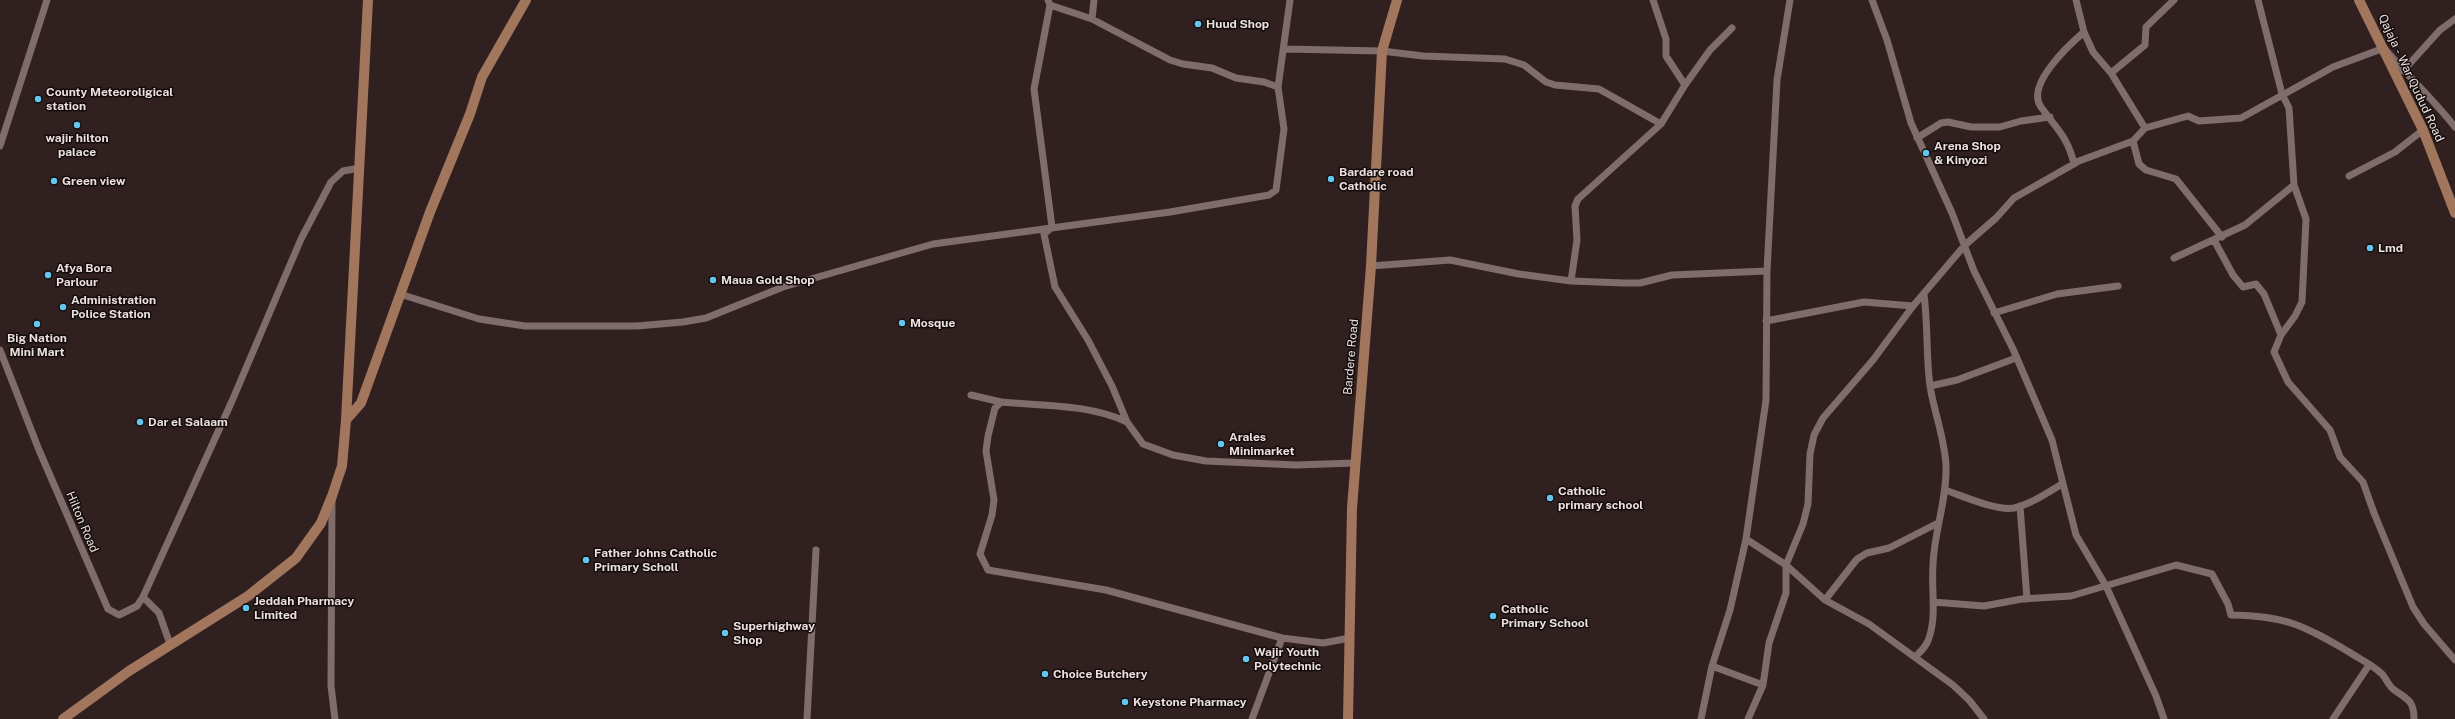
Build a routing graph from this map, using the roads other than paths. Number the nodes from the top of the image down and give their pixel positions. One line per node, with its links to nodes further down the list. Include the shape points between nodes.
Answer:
1 (47, 0): 32 (street)
2 (368, 0): 37 (street)
3 (526, 0): 50 (street, via 482,77)
4 (1094, 0): 15 (street)
5 (1290, 0): 20 (street)
6 (1397, 0): 21 (street, Bardere Road)
7 (1652, 0): 24 (street, via 1666,39 1666,56)
8 (1790, 0): 47 (street, via 1777,80)
9 (1872, 0): 33 (street)
10 (2076, 0): 18 (street)
11 (2174, 0): 23 (street, via 2146,27 2145,46)
12 (2258, 0): 26 (street)
13 (2359, 0): 19 (street, Qajaja - War Qudud Road)
14 (1049, 3): 15 (street); 41 (street, via 1034,89)
15 (1092, 19): 25 (street, via 1170,60 1212,68 1236,78)
16 (2455, 19): 22 (street, via 2440,30)
17 (1732, 28): 24 (street, via 1710,50)
18 (2084, 32): 23 (street, via 2093,52); 27 (street, via 2072,42 2041,81 2040,105)
19 (2384, 48): 22 (street); 26 (street, via 2333,67); 31 (street, Qajaja - War Qudud Road)
20 (1284, 49): 21 (street); 25 (street)
21 (1382, 51): 28 (street, via 1423,56 1497,58 1516,62 1555,85 1599,89 1611,94); 46 (street, Bardere Road)
22 (2403, 71): 29 (street, via 2438,105)
23 (2111, 73): 30 (street)
24 (1685, 85): 28 (street)
25 (1278, 87): 41 (street, via 1284,129 1276,190 1269,195 1170,212)
26 (2282, 94): 30 (street, via 2241,118 2199,121 2188,116); 39 (street, via 2289,108)
27 (2050, 117): 33 (street, via 2000,127 1941,123); 36 (street, via 2070,144)
28 (1661, 124): 48 (street, via 1578,199 1575,206 1577,240)
29 (2455, 127)
30 (2145, 128): 34 (street)
31 (2423, 130): 38 (street, via 2395,152); 40 (street, Qajaja - War Qudud Road)
32 (2, 137): 35 (street)
33 (1917, 138): 44 (street)
34 (2133, 142): 36 (street); 42 (street, via 2139,164 2146,170 2176,179)
35 (0, 146)
36 (2074, 164): 44 (street, via 2014,198 1996,218)
37 (360, 168): 61 (street); 73 (street, via 343,171 331,182 301,239 232,401)
38 (2349, 176)
39 (2294, 185): 42 (street, via 2245,225); 55 (street, via 2306,219 2302,302)
40 (2455, 213)
41 (1052, 227): 50 (street, via 933,244 783,287 706,318 683,322 637,326 525,326 479,319); 62 (street, via 1044,234 1055,286 1112,386)
42 (2222, 237): 43 (street)
43 (2214, 240): 45 (street); 55 (street, via 2233,275 2243,287 2256,284 2264,294)
44 (1964, 245): 51 (street); 53 (street)
45 (2174, 258)
46 (1371, 266): 48 (street, via 1450,260); 63 (street, Bardere Road)
47 (1767, 271): 48 (street, via 1672,275 1640,283); 54 (street)
48 (1571, 281)
49 (2118, 286): 53 (street, via 2057,294)
50 (400, 294): 61 (street, via 361,403)
51 (1924, 295): 52 (street); 58 (street)
52 (1913, 306): 54 (street, via 1864,302); 71 (street, via 1873,360 1823,418 1814,435 1810,454 1808,504 1803,524)
53 (1994, 313): 57 (street)
54 (1766, 321): 69 (street, via 1766,400)
55 (2281, 335): 81 (street, via 2274,352 2288,382 2330,430 2340,457 2364,482 2374,513 2413,607)
56 (0, 350): 73 (street, Hilton Road, via 39,450 108,609 119,615 137,606)
57 (2016, 358): 58 (street, via 1957,380); 64 (street, via 2052,440)
58 (1930, 386): 65 (street, via 1946,464)
59 (971, 395): 60 (street)
60 (1001, 402): 62 (street, via 1073,408 1113,415); 77 (street, via 995,408 986,452 994,500 980,554 988,570 1106,590)
61 (346, 420): 66 (street, via 342,466)
62 (1128, 422): 63 (street, via 1143,444 1173,455 1206,461 1296,465)
63 (1356, 463): 78 (street, Bardere Road, via 1351,516)
64 (2062, 484): 67 (street); 72 (street, via 2076,535)
65 (1945, 490): 67 (street, via 1998,507); 68 (street)
66 (332, 496): 79 (street, via 321,523 296,558 248,596); 86 (street, via 331,686)
67 (2020, 506): 74 (street)
68 (1938, 524): 75 (street, via 1889,548 1857,558); 76 (street, via 1933,566)
69 (1746, 539): 71 (street); 83 (street, via 1730,610)
70 (816, 550): 87 (street)
71 (1786, 565): 75 (street); 84 (street, via 1786,593 1769,643)
72 (2106, 586): 74 (street, via 2071,596); 82 (street, via 2176,565 2198,569 2212,574 2231,615 2271,616 2301,625); 93 (street)
73 (143, 597): 79 (street, via 159,613)
74 (2027, 599): 76 (street, via 1984,606)
75 (1825, 600): 80 (street, via 1868,624)
76 (1933, 602): 80 (street, via 1930,637 1927,645)
77 (1282, 638): 78 (street, via 1323,644); 88 (street)
78 (1350, 638): 89 (street, Bardere Road)
79 (170, 644): 85 (street)
80 (1915, 658): 92 (street, via 1964,695)
81 (2455, 660)
82 (2369, 664): 94 (street); 95 (street, via 2382,674 2393,689 2405,695 2411,702)
83 (1712, 666): 84 (street); 90 (street)
84 (1763, 685): 91 (street)
85 (63, 719)
86 (335, 719)
87 (807, 719)
88 (1252, 719)
89 (1348, 719)
90 (1701, 719)
91 (1748, 719)
92 (1984, 719)
93 (2164, 719)
94 (2333, 719)
95 (2414, 719)

